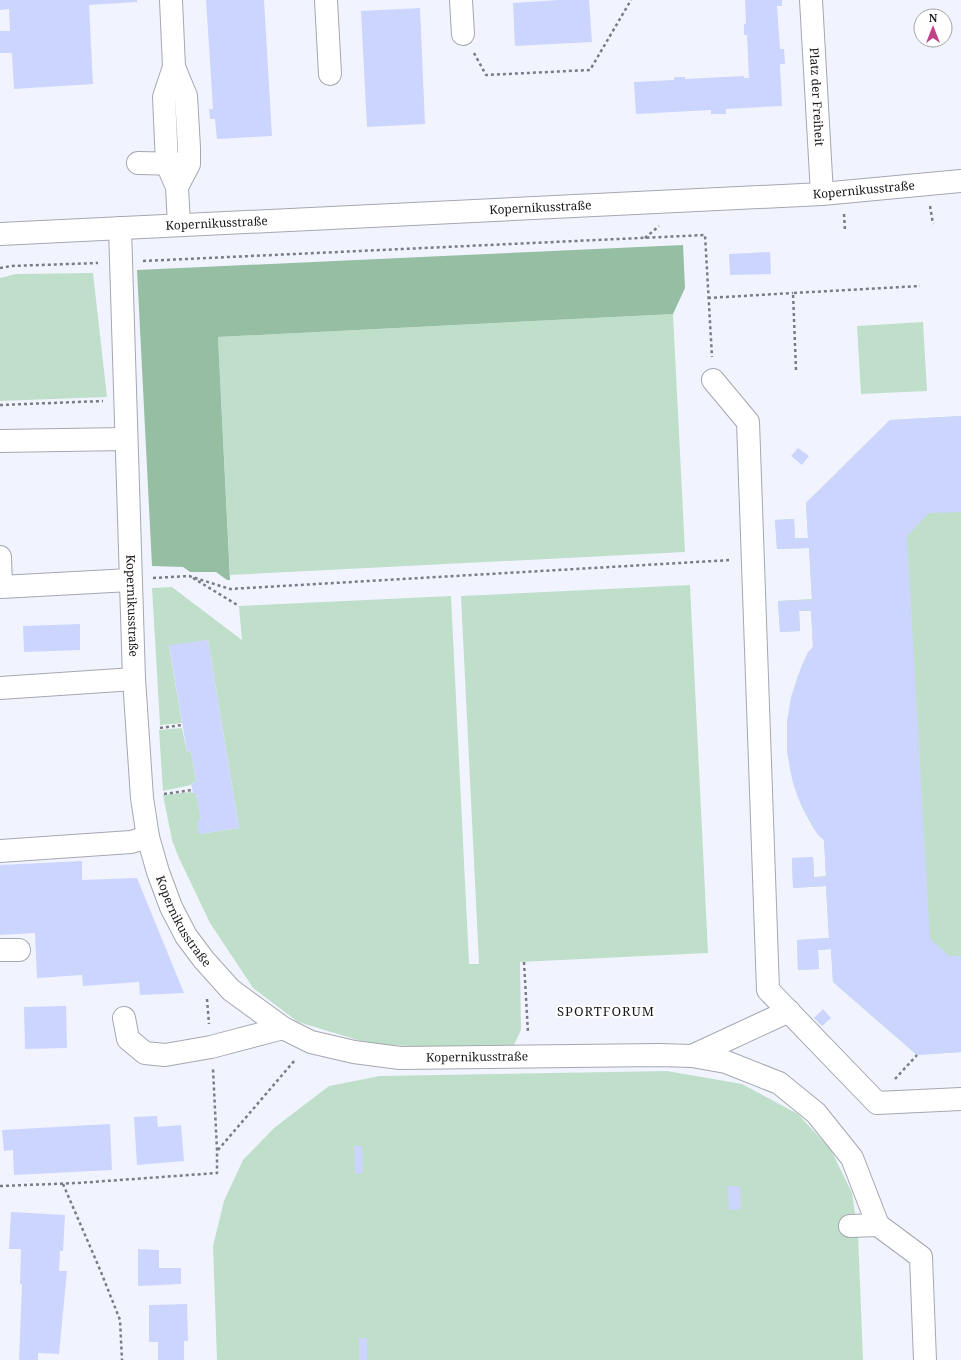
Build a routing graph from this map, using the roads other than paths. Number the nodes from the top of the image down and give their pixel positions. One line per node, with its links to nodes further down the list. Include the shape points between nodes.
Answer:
1 (171, 0): 6 (street)
2 (326, 0): 7 (street)
3 (461, 0): 5 (street)
4 (811, 0): 13 (street, Platz der Freiheit)
5 (463, 34)
6 (174, 67): 9 (street, via 164,97); 10 (street, via 186,96)
7 (330, 74)
8 (138, 163): 9 (street)
9 (167, 164): 10 (street); 12 (street)
10 (189, 164): 12 (street)
11 (961, 181): 13 (street, Kopernikusstraße)
12 (177, 187): 14 (street)
13 (822, 194): 14 (street, Kopernikusstraße)
14 (179, 225): 15 (street, Kopernikusstraße)
15 (120, 228): 16 (street, Kopernikusstraße); 18 (street, Kopernikusstraße)
16 (0, 234)
17 (714, 380): 26 (street, via 748,422 768,990)
18 (126, 439): 19 (street); 21 (street, Kopernikusstraße)
19 (0, 441)
20 (0, 557): 21 (street, via 1,587)
21 (130, 580): 22 (street, Kopernikusstraße)
22 (134, 679): 23 (street); 24 (street, Kopernikusstraße, via 142,798)
23 (0, 688)
24 (148, 837): 25 (street, via 131,842); 28 (street, Kopernikusstraße, via 171,907 186,936 231,990)
25 (0, 851)
26 (788, 1011): 29 (street); 30 (street, via 877,1103)
27 (124, 1018): 28 (street, via 128,1039 145,1053 165,1055 211,1047)
28 (283, 1028): 29 (street, Kopernikusstraße, via 311,1042 354,1052 400,1058)
29 (692, 1056): 31 (street, Kopernikusstraße, via 726,1062 779,1083 816,1113 852,1158)
30 (961, 1099)
31 (878, 1225): 32 (street); 33 (street, via 920,1257)
32 (850, 1226)
33 (925, 1360)

